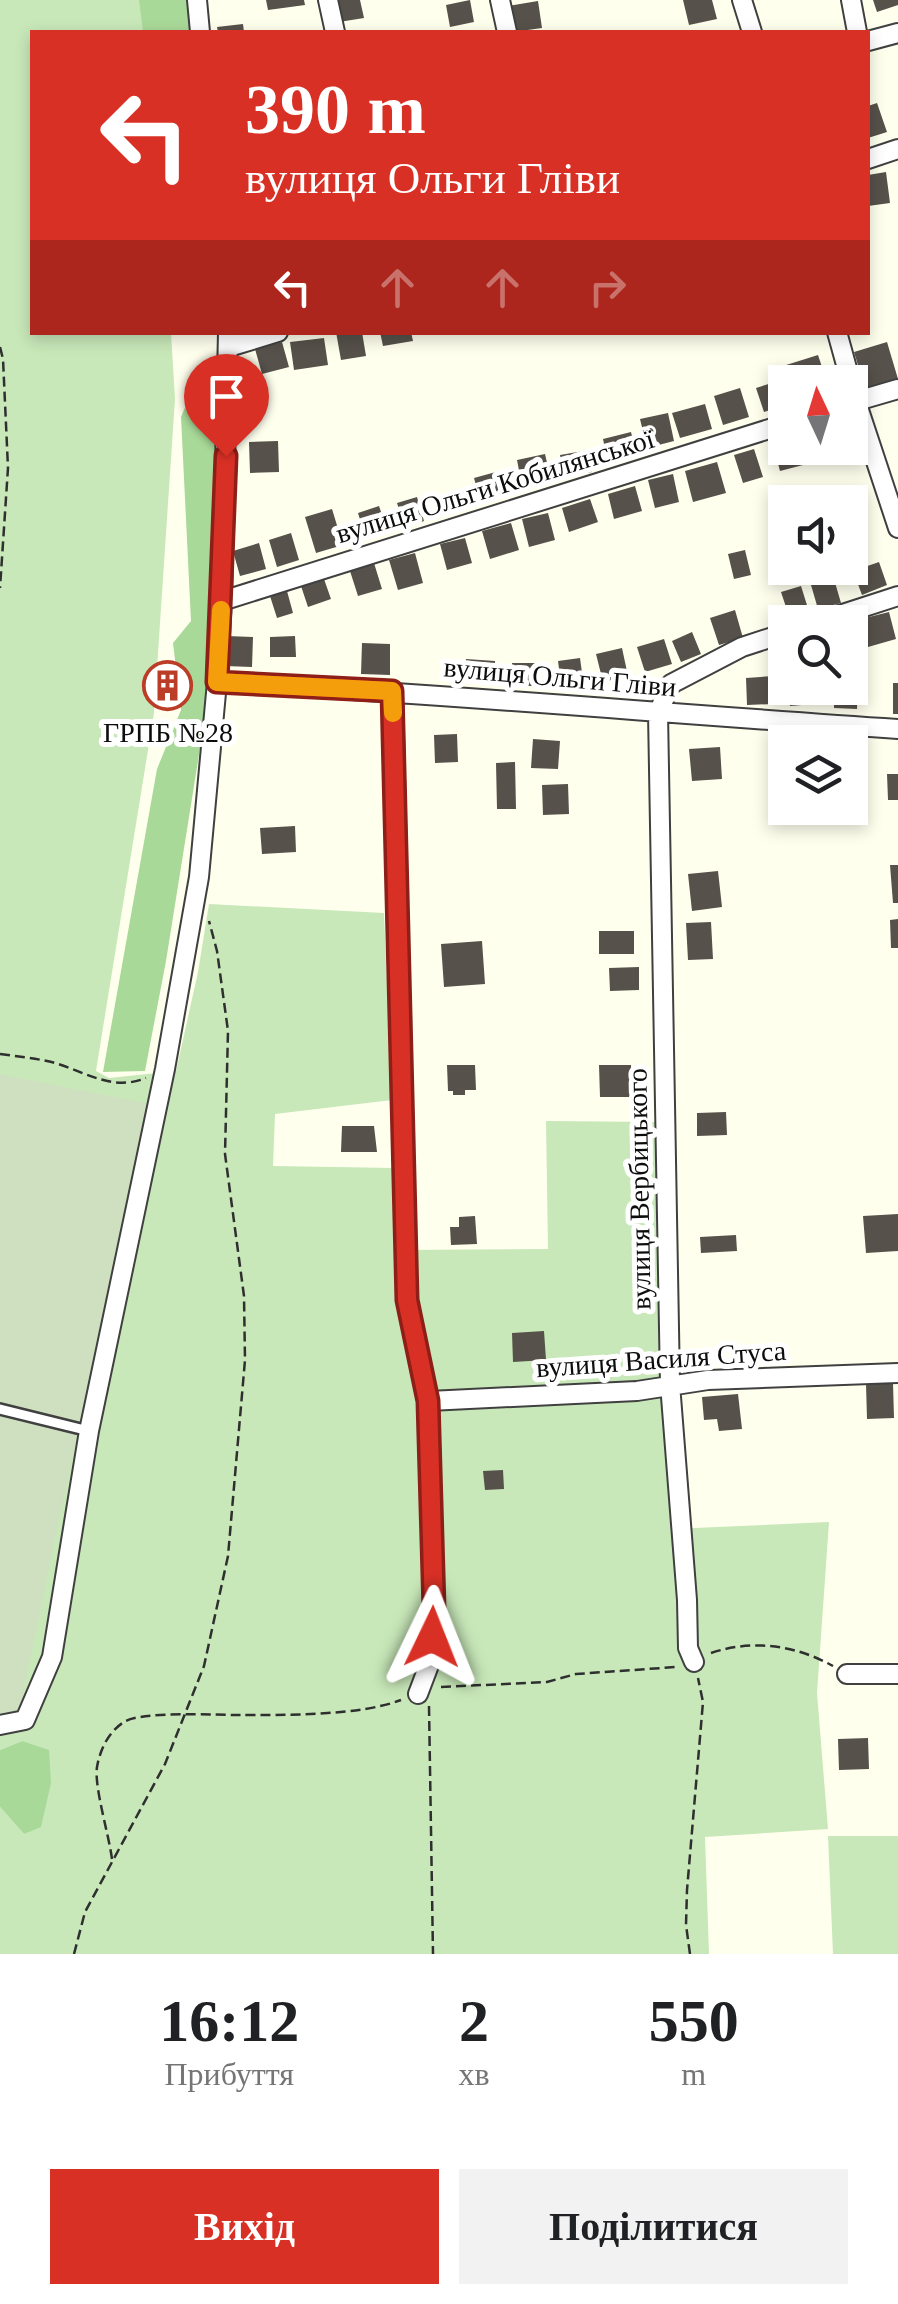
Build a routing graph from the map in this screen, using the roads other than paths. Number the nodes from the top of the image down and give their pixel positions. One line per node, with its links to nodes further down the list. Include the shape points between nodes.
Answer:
1 (197, 0): 6 (street)
2 (328, 0): 7 (street)
3 (500, 0): 8 (street)
4 (742, 0): 9 (street)
5 (851, 0): 10 (street)
6 (200, 30)
7 (335, 30)
8 (507, 30)
9 (751, 30)
10 (857, 30)
11 (898, 33): 12 (street)
12 (870, 40)
13 (898, 149): 14 (street)
14 (870, 158)
15 (260, 335): 17 (street)
16 (837, 335): 18 (street)
17 (229, 340): 25 (street)
18 (844, 365)
19 (898, 388): 20 (street)
20 (868, 397)
21 (768, 429): 25 (street, вулиця Ольги Кобилянської)
22 (868, 444): 23 (street)
23 (898, 528)
24 (898, 596): 26 (street)
25 (222, 601): 28 (street)
26 (868, 606)
27 (768, 639): 30 (street, via 671,684)
28 (217, 682): 29 (street, вулиця Ольги Гліви); 36 (street, via 199,877)
29 (392, 691): 30 (street, вулиця Ольги Гліви); 34 (street, via 407,1300)
30 (658, 713): 31 (street, вулиця Ольги Гліви); 33 (street, вулиця Вербицького)
31 (898, 729)
32 (898, 1373): 33 (street, вулиця Василя Стуса)
33 (670, 1384): 34 (street, вулиця Василя Стуса); 37 (street, вулиця Вербицького)
34 (428, 1401): 40 (street, via 434,1609)
35 (0, 1408): 36 (lane)
36 (89, 1431): 41 (street, via 52,1657 25,1720)
37 (694, 1662)
38 (848, 1674): 39 (street)
39 (898, 1674)
40 (424, 1700)
41 (0, 1725)

